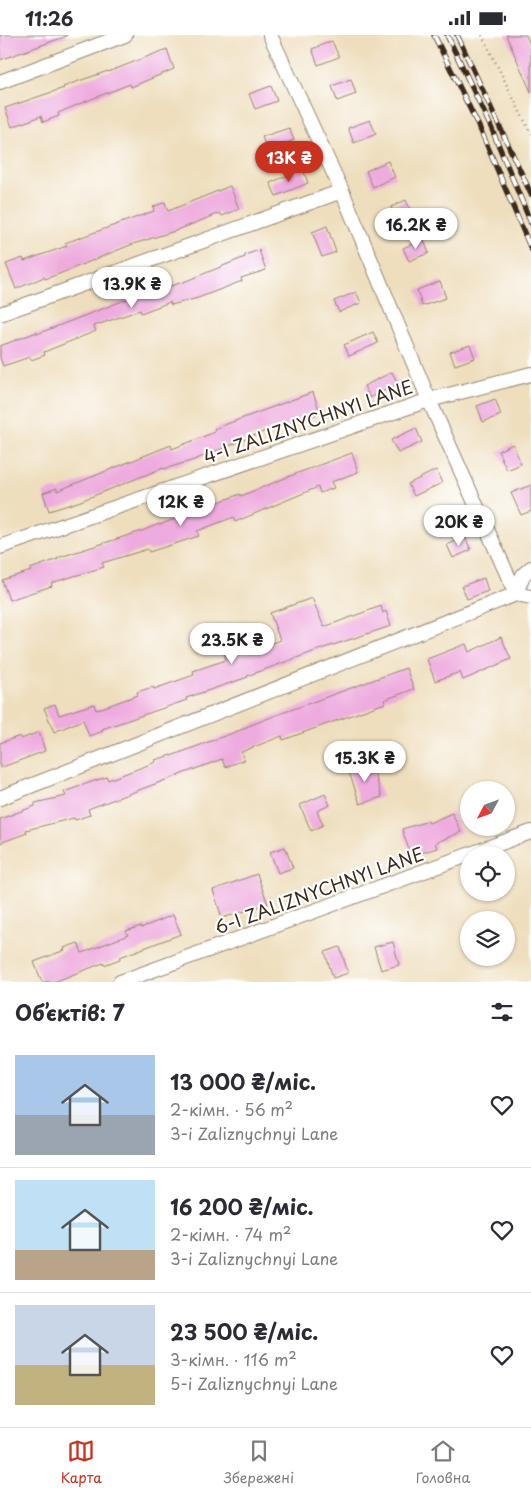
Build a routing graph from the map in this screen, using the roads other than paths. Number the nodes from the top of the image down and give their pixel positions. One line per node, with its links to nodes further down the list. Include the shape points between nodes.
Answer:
1 (125, 35): 3 (street)
2 (270, 35): 4 (street)
3 (0, 82)
4 (342, 191): 5 (street); 7 (street)
5 (0, 314)
6 (531, 374): 7 (street, 4-I ZALIZNYCHNYI LANE)
7 (429, 400): 8 (street, 4-I ZALIZNYCHNYI LANE); 10 (street)
8 (0, 547)
9 (531, 568): 10 (street, via 522,575)
10 (516, 594): 11 (street); 12 (street)
11 (531, 597)
12 (0, 798)
13 (531, 832): 14 (street, 6-I ZALIZNYCHNYI LANE)
14 (120, 982)

